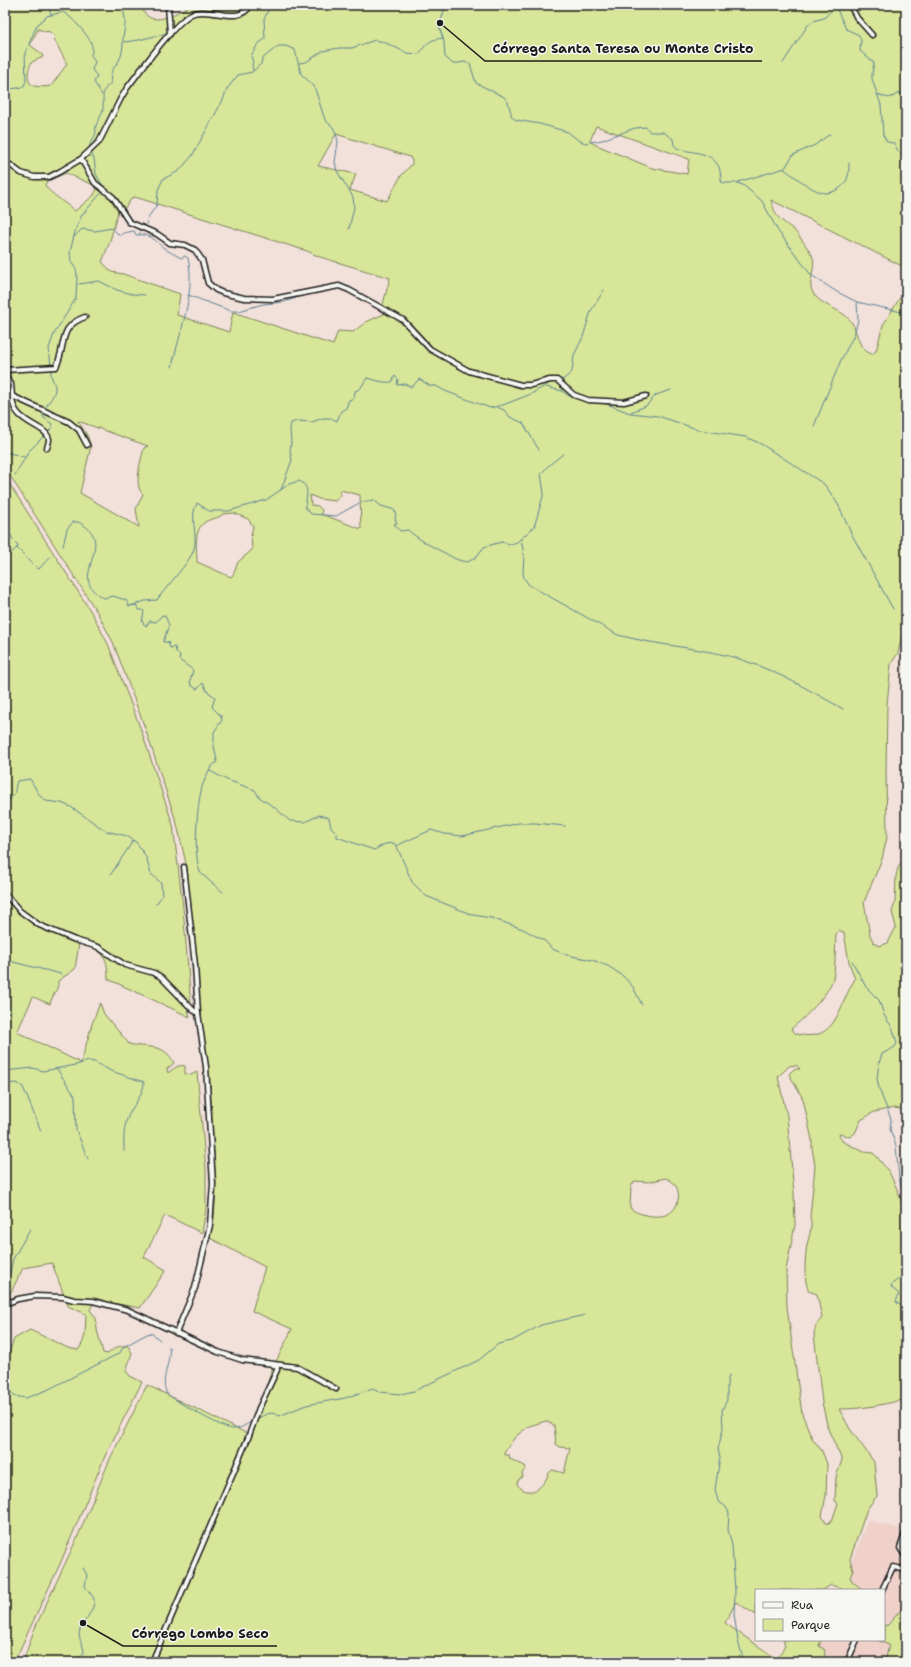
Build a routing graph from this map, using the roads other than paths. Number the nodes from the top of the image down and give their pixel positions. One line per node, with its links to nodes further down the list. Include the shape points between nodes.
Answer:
1 (168, 5): 4 (street)
2 (252, 5): 4 (street, via 239,15 195,13)
3 (850, 5): 5 (street)
4 (170, 34): 6 (street, via 121,98 99,142)
5 (872, 35)
6 (81, 159): 7 (street, via 54,175 42,177 21,173); 12 (street, via 95,183 113,196 129,222 157,234 170,243 185,245 195,250 202,260 208,283 223,293 273,299 339,286 403,320 430,349 469,371 524,385 557,380 574,395 588,400 624,402)
7 (5, 161)
8 (85, 317): 9 (street, via 70,326 55,368)
9 (5, 370)
10 (5, 374): 11 (street, via 11,384)
11 (12, 396): 13 (street, via 69,422 79,430); 14 (street, via 14,405 23,419 48,436)
12 (646, 396)
13 (87, 445)
14 (47, 448)
15 (184, 867): 17 (street, via 196,965)
16 (5, 894): 17 (street, via 20,911 40,925 98,947 125,965 158,975)
17 (198, 1013): 19 (street, via 206,1067 213,1184 210,1225 195,1288)
18 (5, 1304): 19 (street, via 35,1296 93,1301 128,1310)
19 (176, 1333): 20 (street, via 242,1360)
20 (272, 1365): 21 (street, via 297,1367); 27 (street, via 277,1370)
21 (336, 1389)
22 (906, 1530): 23 (street, via 900,1548)
23 (906, 1556)
24 (906, 1570): 25 (street, via 894,1567)
25 (883, 1589)
26 (857, 1641): 28 (street)
27 (152, 1662)
28 (847, 1662)

